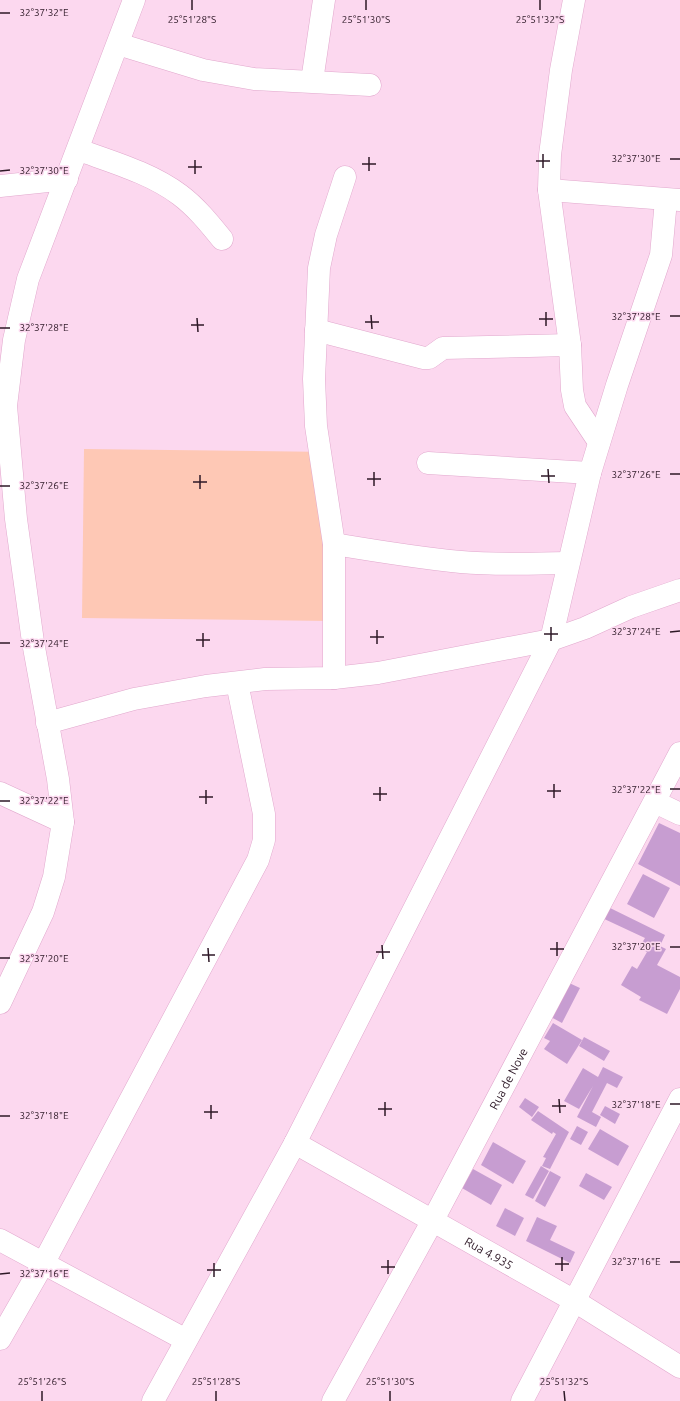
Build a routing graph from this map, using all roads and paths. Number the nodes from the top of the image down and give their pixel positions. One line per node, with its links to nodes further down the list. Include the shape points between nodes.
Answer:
1 (134, 0): 4 (street)
2 (324, 0): 5 (street)
3 (574, 0): 11 (street, via 561,70 550,155)
4 (118, 44): 5 (street, via 203,70 254,79); 7 (street)
5 (312, 81): 6 (street)
6 (370, 85)
7 (78, 150): 9 (street); 13 (street, via 131,169 179,194 196,208)
8 (345, 177): 14 (street, via 326,235 321,261)
9 (67, 179): 10 (street); 16 (street, via 28,279)
10 (0, 186)
11 (549, 190): 12 (street); 15 (street)
12 (673, 200): 17 (street, via 661,255)
13 (222, 239)
14 (316, 330): 15 (street, via 424,358 429,358 443,348); 21 (street, via 316,426)
15 (570, 345): 17 (street, via 572,390 576,406)
16 (3, 401): 20 (street)
17 (599, 442): 19 (street)
18 (428, 463): 19 (street)
19 (590, 473): 22 (street)
20 (8, 518): 27 (street)
21 (334, 544): 22 (street, via 404,556 461,562 520,565); 25 (street)
22 (568, 563): 24 (street)
23 (680, 590): 24 (street)
24 (551, 640): 25 (street, via 378,673); 35 (street)
25 (334, 678): 26 (street, via 272,678)
26 (237, 683): 27 (street, via 134,699); 38 (street, via 264,814 264,840 258,860)
27 (48, 723): 32 (street)
28 (680, 753): 30 (street, Rua de Nove)
29 (0, 793): 32 (street)
30 (655, 802): 31 (street); 36 (street, Rua de Nove)
31 (680, 814)
32 (63, 822): 33 (street, via 54,877 43,912)
33 (0, 1003)
34 (680, 1099): 39 (street)
35 (295, 1143): 36 (street, Rua 4.935); 41 (street)
36 (433, 1220): 39 (street, Rua 4.935); 44 (street, Rua de Nove)
37 (0, 1240): 38 (street)
38 (43, 1264): 40 (street); 41 (street)
39 (573, 1300): 42 (street, Rua 4.935); 45 (street)
40 (0, 1339)
41 (186, 1340): 43 (street)
42 (680, 1367)
43 (153, 1401)
44 (333, 1401)
45 (522, 1401)

